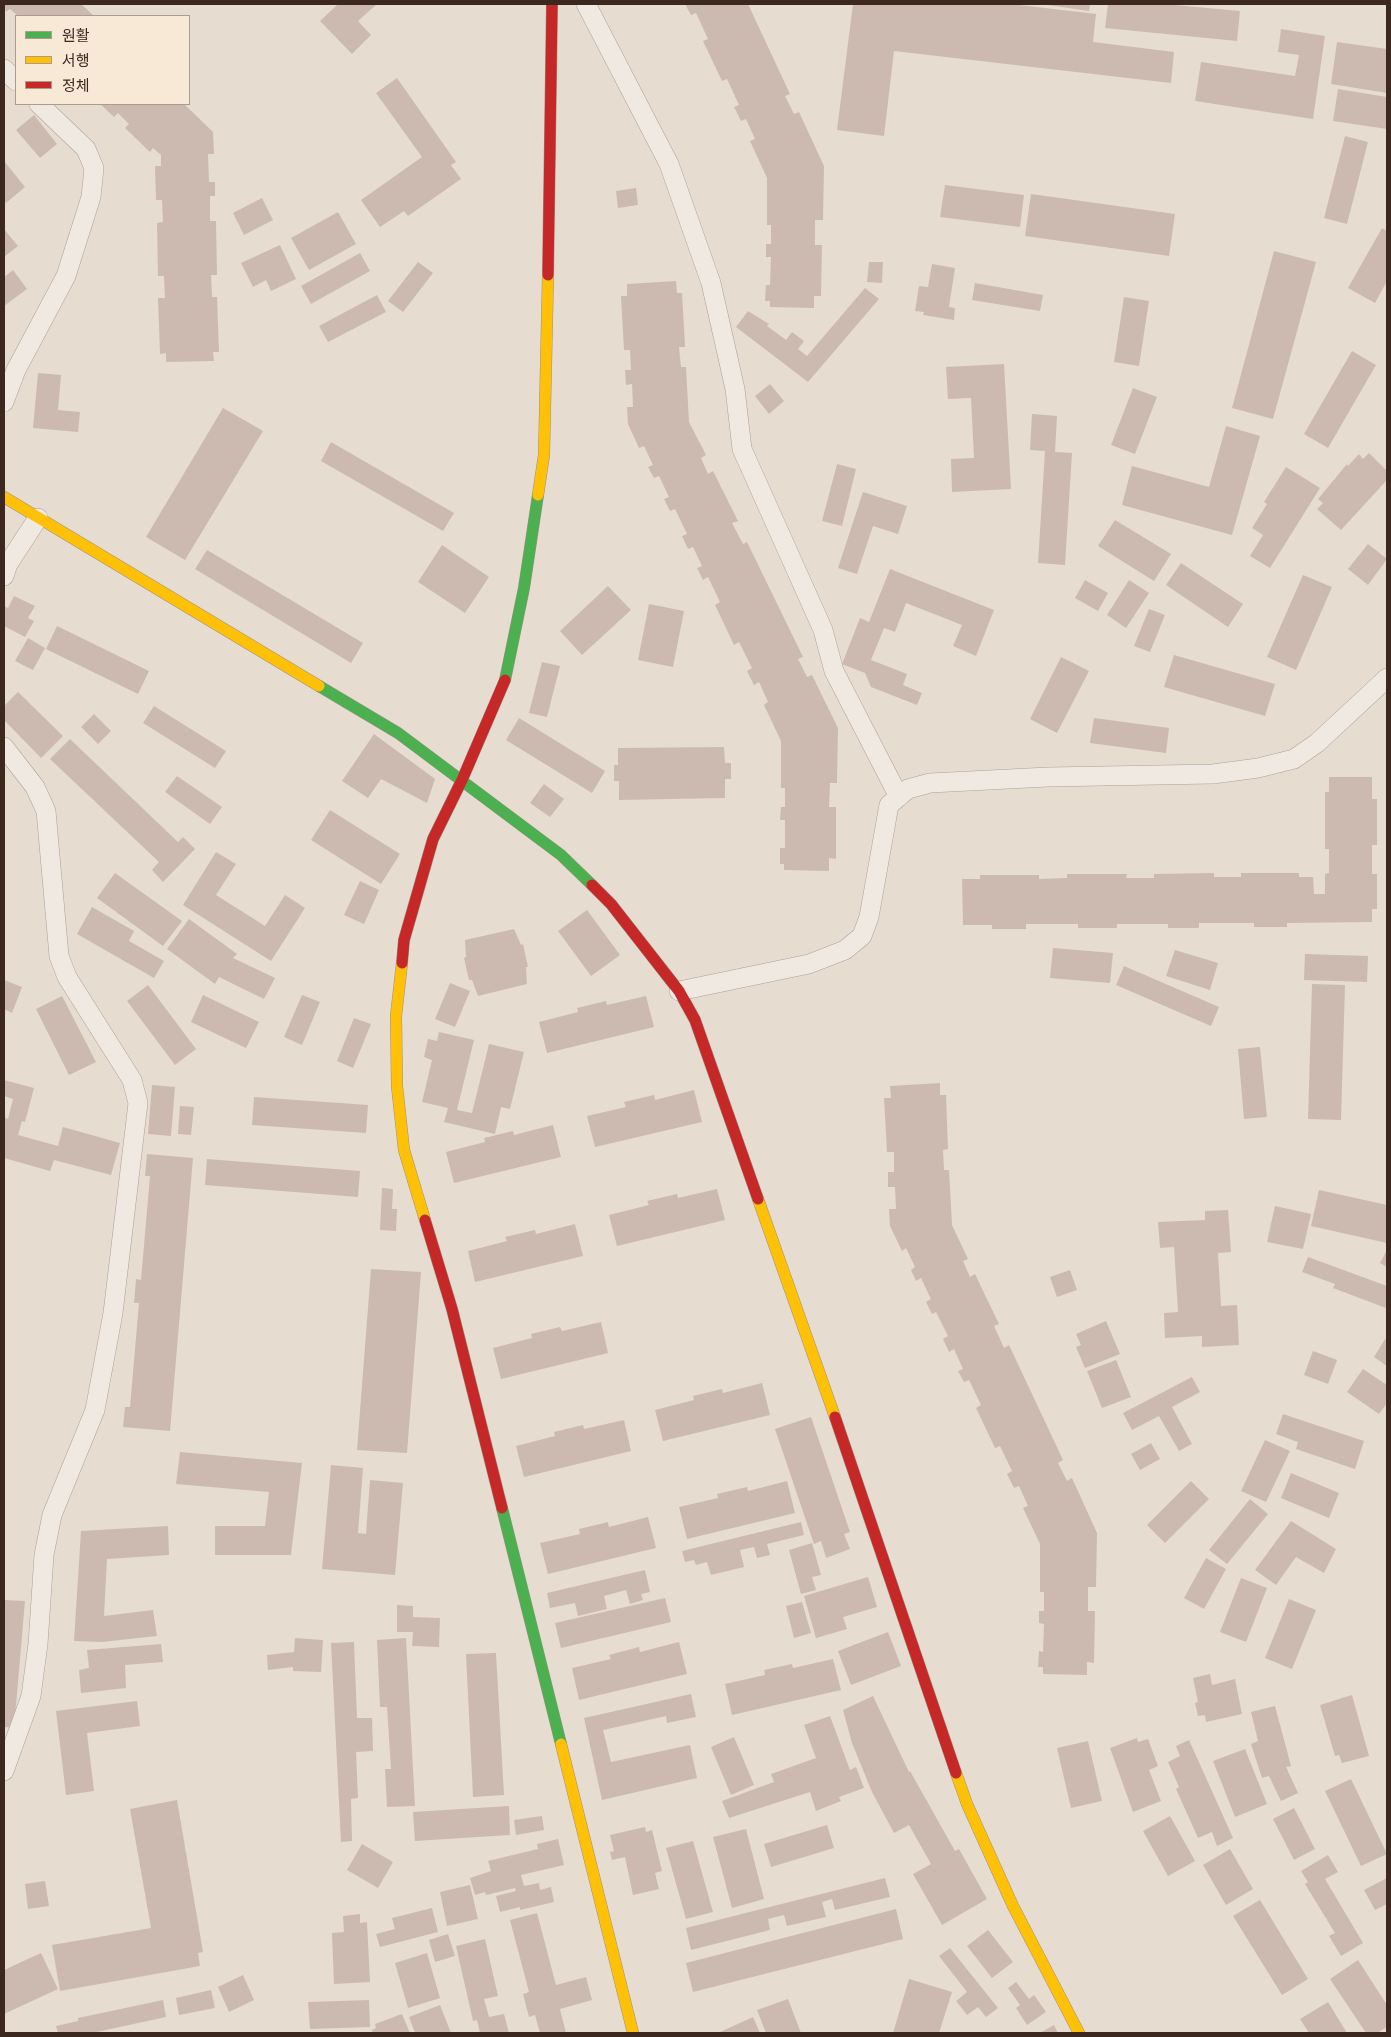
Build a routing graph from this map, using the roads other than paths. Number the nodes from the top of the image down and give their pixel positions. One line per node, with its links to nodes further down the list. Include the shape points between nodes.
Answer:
1 (552, 4): 12 (street, via 544,455 507,675)
2 (586, 4): 13 (street, via 669,164 711,283 736,389 742,450 823,630 834,672)
3 (4, 69): 4 (street)
4 (15, 80)
5 (40, 105): 6 (street, via 86,149 94,168 91,197 66,276 16,370)
6 (4, 402)
7 (4, 496): 8 (street)
8 (38, 518): 9 (street, via 8,564); 12 (street, via 398,733)
9 (4, 576)
10 (1387, 678): 13 (street, via 1317,743 1294,759 1258,768 1214,774 930,783 908,789)
11 (4, 747): 15 (street, via 35,787 46,811 60,956 67,977 132,1080 138,1103 113,1313 95,1410 52,1515 44,1555 31,1696)
12 (462, 780): 14 (street, via 567,861 611,904); 16 (street, via 432,839 404,940 396,1016 397,1086 404,1150 452,1309)
13 (899, 797): 14 (street, via 890,805 869,918 862,936 845,950 809,964)
14 (678, 991): 17 (street, via 695,1020 867,1507 967,1804 1013,1906)
15 (4, 1771)
16 (634, 2033)
17 (1079, 2033)

